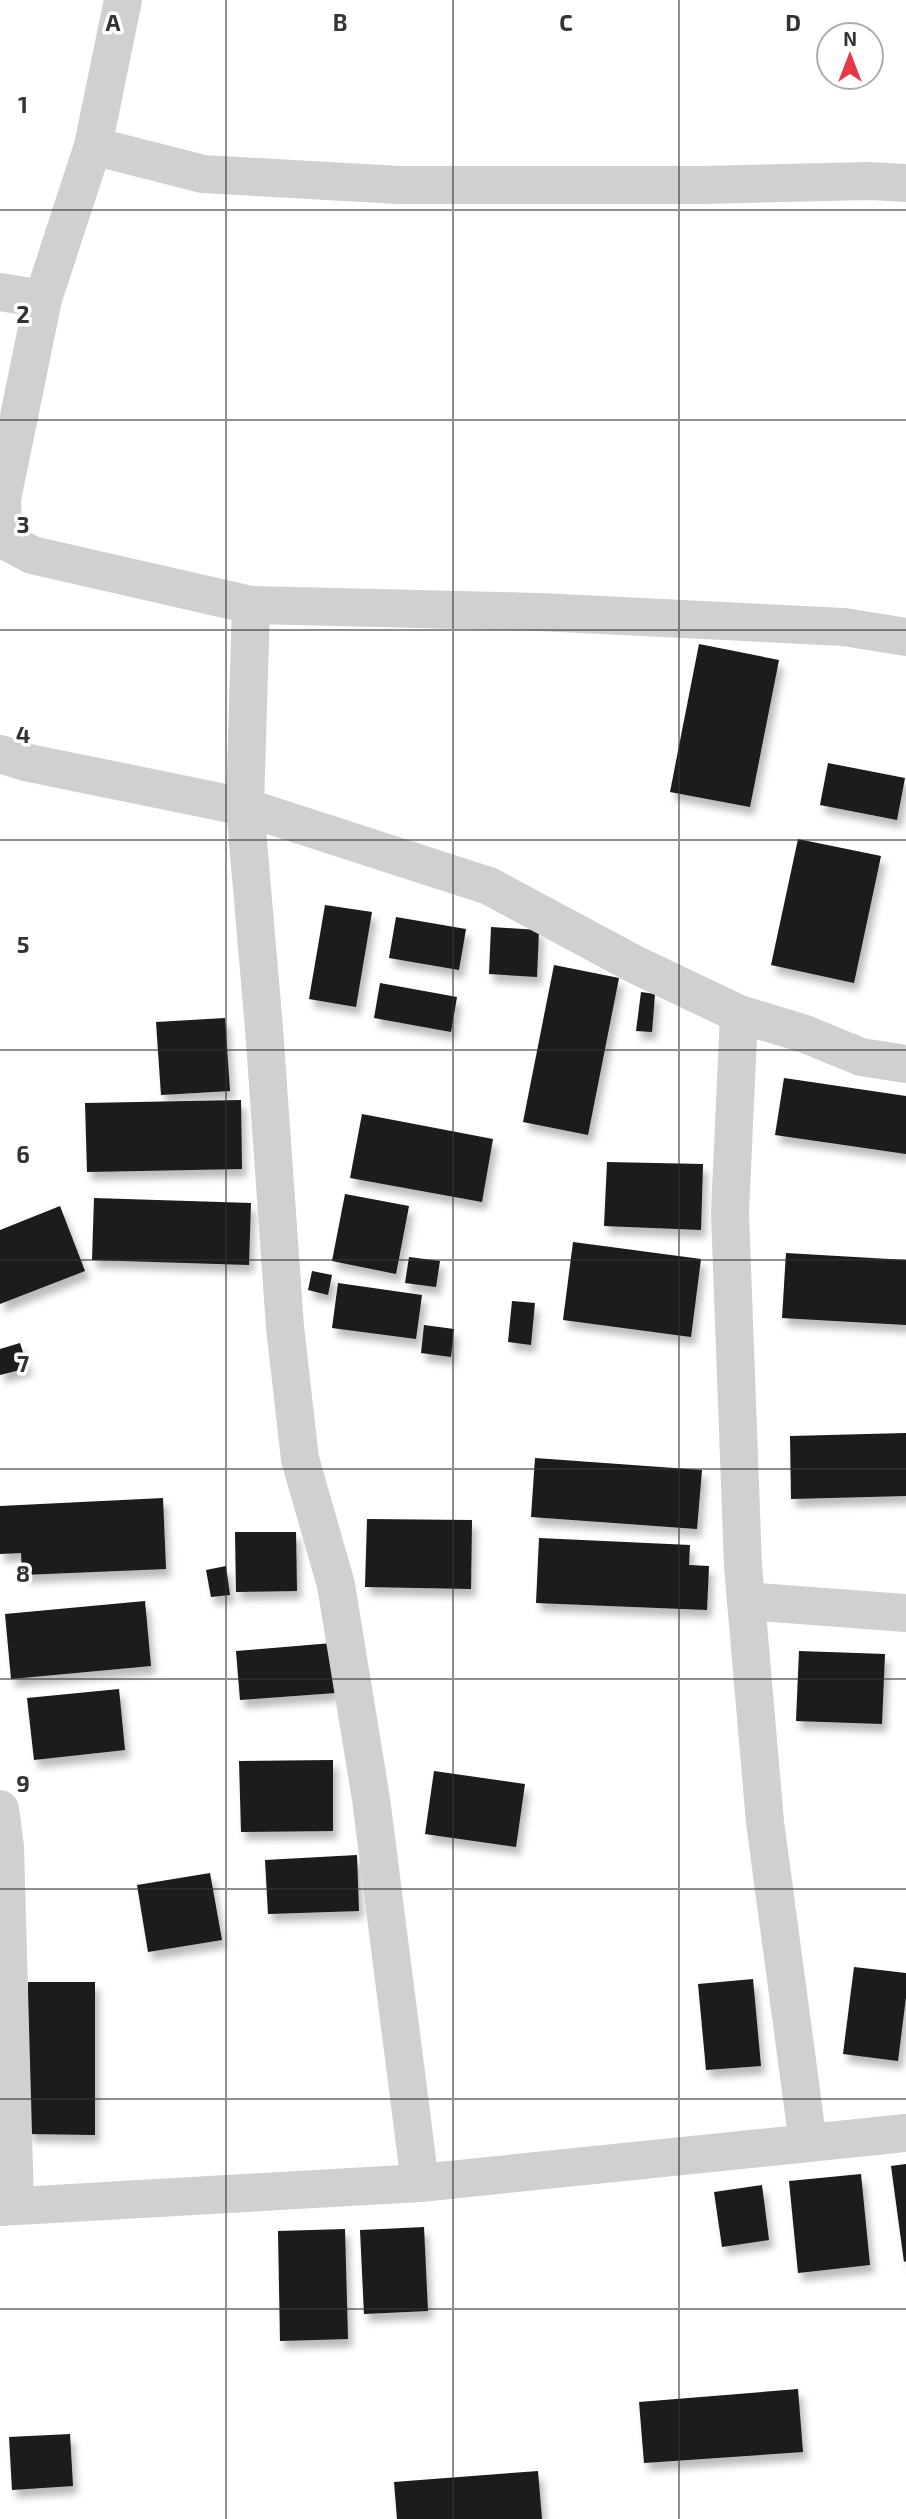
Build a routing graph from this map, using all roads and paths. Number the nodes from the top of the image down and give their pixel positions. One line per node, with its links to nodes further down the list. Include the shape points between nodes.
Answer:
1 (123, 0): 2 (street)
2 (93, 146): 3 (street, via 203,174 399,185); 5 (street)
3 (906, 183)
4 (0, 292): 5 (street)
5 (43, 299): 6 (street, via 2,499 8,542 32,555)
6 (251, 605): 7 (street, via 830,626); 9 (street)
7 (906, 637)
8 (0, 754): 9 (street)
9 (245, 807): 10 (street, via 489,886); 17 (street, via 285,1327 300,1459 336,1584 371,1799)
10 (739, 1014): 11 (street, via 861,1057); 12 (street, via 730,1213)
11 (906, 1065)
12 (746, 1601): 13 (street); 16 (street, via 765,1822)
13 (906, 1613)
14 (0, 1810): 18 (street, via 5,1847)
15 (906, 2133): 16 (street)
16 (808, 2143): 17 (street)
17 (419, 2183): 18 (street)
18 (8, 2206)

